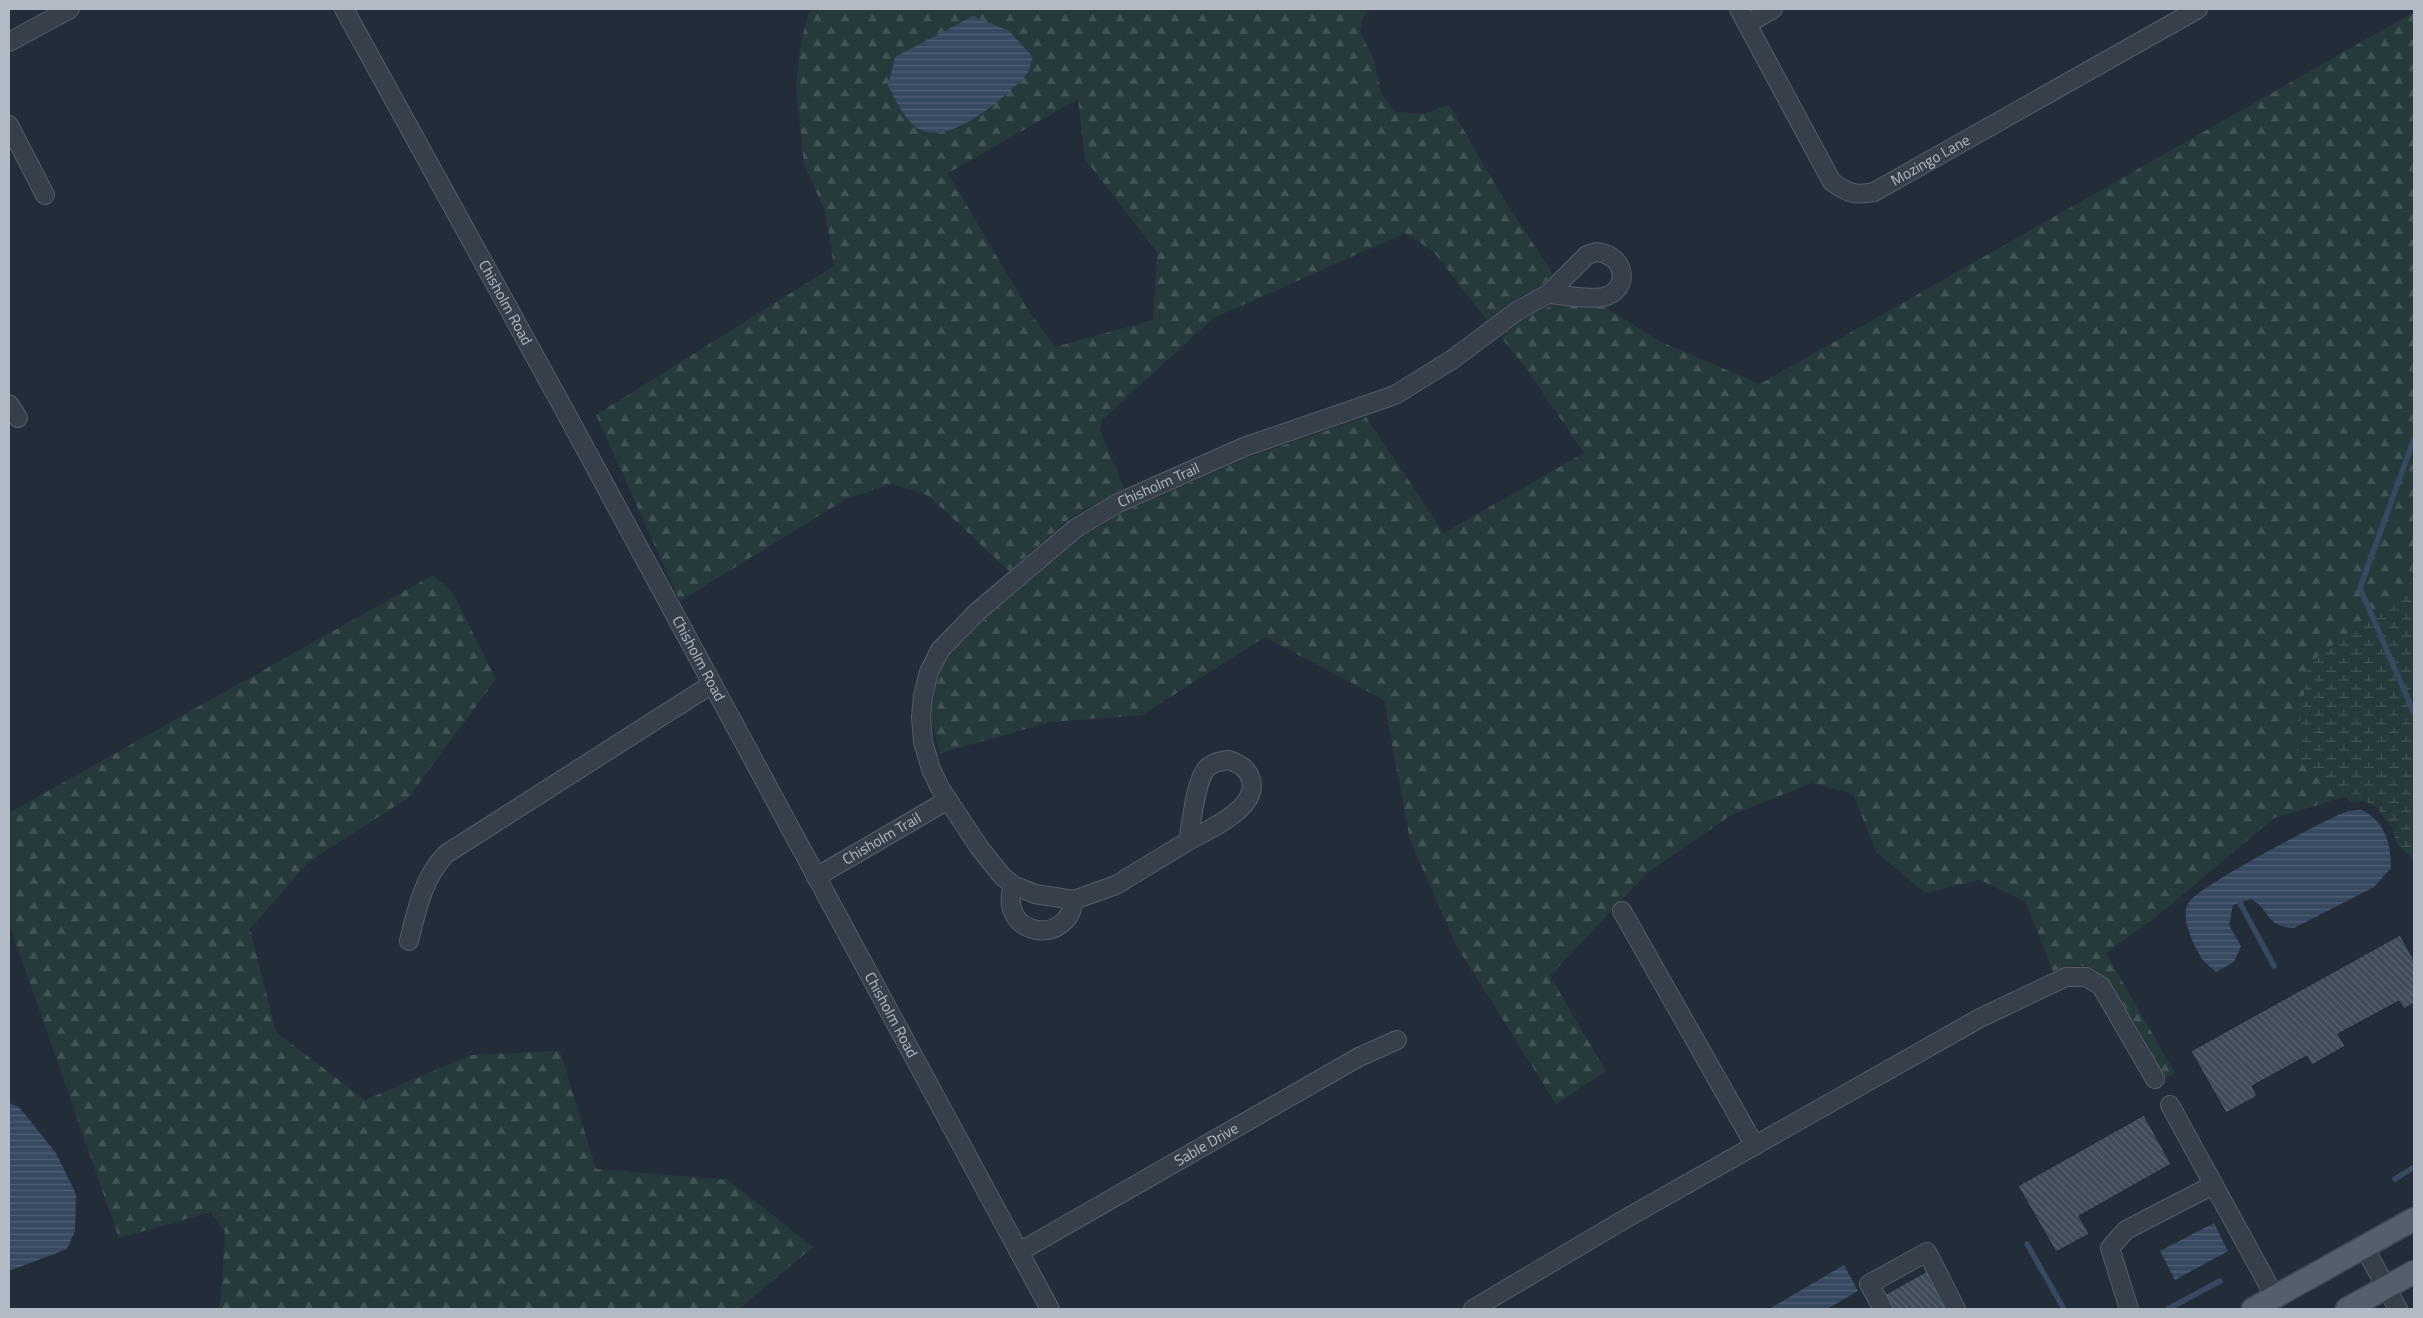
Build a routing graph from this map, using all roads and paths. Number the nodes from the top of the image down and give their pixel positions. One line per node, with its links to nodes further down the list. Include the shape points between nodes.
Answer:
1 (70, 9): 6 (street)
2 (344, 9): 10 (street, Chisholm Road)
3 (1773, 9): 5 (street)
4 (2198, 9): 5 (street, Mozingo Lane, via 1874,192 1859,195 1848,193 1832,182)
5 (1743, 16)
6 (9, 42)
7 (9, 125): 8 (street)
8 (45, 195)
9 (1548, 294): 11 (street, Chisholm Trail, via 1517,311 1453,359 1395,394 1244,446 1118,503 1076,528 977,612 940,650 923,696 921,718 923,742 931,769)
10 (712, 684): 13 (street, Chisholm Road); 17 (street, via 446,854 434,866 420,896)
11 (948, 800): 13 (street, Chisholm Trail); 14 (street, Chisholm Trail, via 979,847 1002,876)
12 (1188, 841): 12 (street, Chisholm Trail, via 1228,819 1245,805 1252,793 1252,782 1241,764 1229,760 1218,761 1208,767 1202,776); 15 (street, Chisholm Trail, via 1116,885)
13 (816, 877): 25 (street, Chisholm Road)
14 (1014, 885): 15 (street, Chisholm Trail, via 1035,894); 15 (street, via 1010,895 1011,908 1026,927 1038,931 1062,924 1070,914)
15 (1074, 900)
16 (1622, 911): 21 (street)
17 (409, 941)
18 (1397, 1040): 25 (street, Sable Drive, via 1359,1057)
19 (2155, 1079): 21 (street, via 2101,986 2086,977 2066,977 1980,1018)
20 (2170, 1105): 22 (street)
21 (1755, 1146): 30 (street)
22 (2213, 1185): 28 (street); 33 (street, via 2126,1230 2110,1248)
23 (2414, 1219): 24 (main road)
24 (2364, 1247): 27 (street); 28 (main road)
25 (1019, 1252): 29 (street, Chisholm Road)
26 (2414, 1272): 27 (main road)
27 (2386, 1288): 35 (main road); 36 (street)
28 (2275, 1297): 34 (main road)
29 (1050, 1309)
30 (1473, 1309)
31 (1883, 1309): 32 (street, via 1869,1284 1927,1252)
32 (1956, 1309)
33 (2129, 1309)
34 (2253, 1309)
35 (2347, 1309)
36 (2398, 1309)

